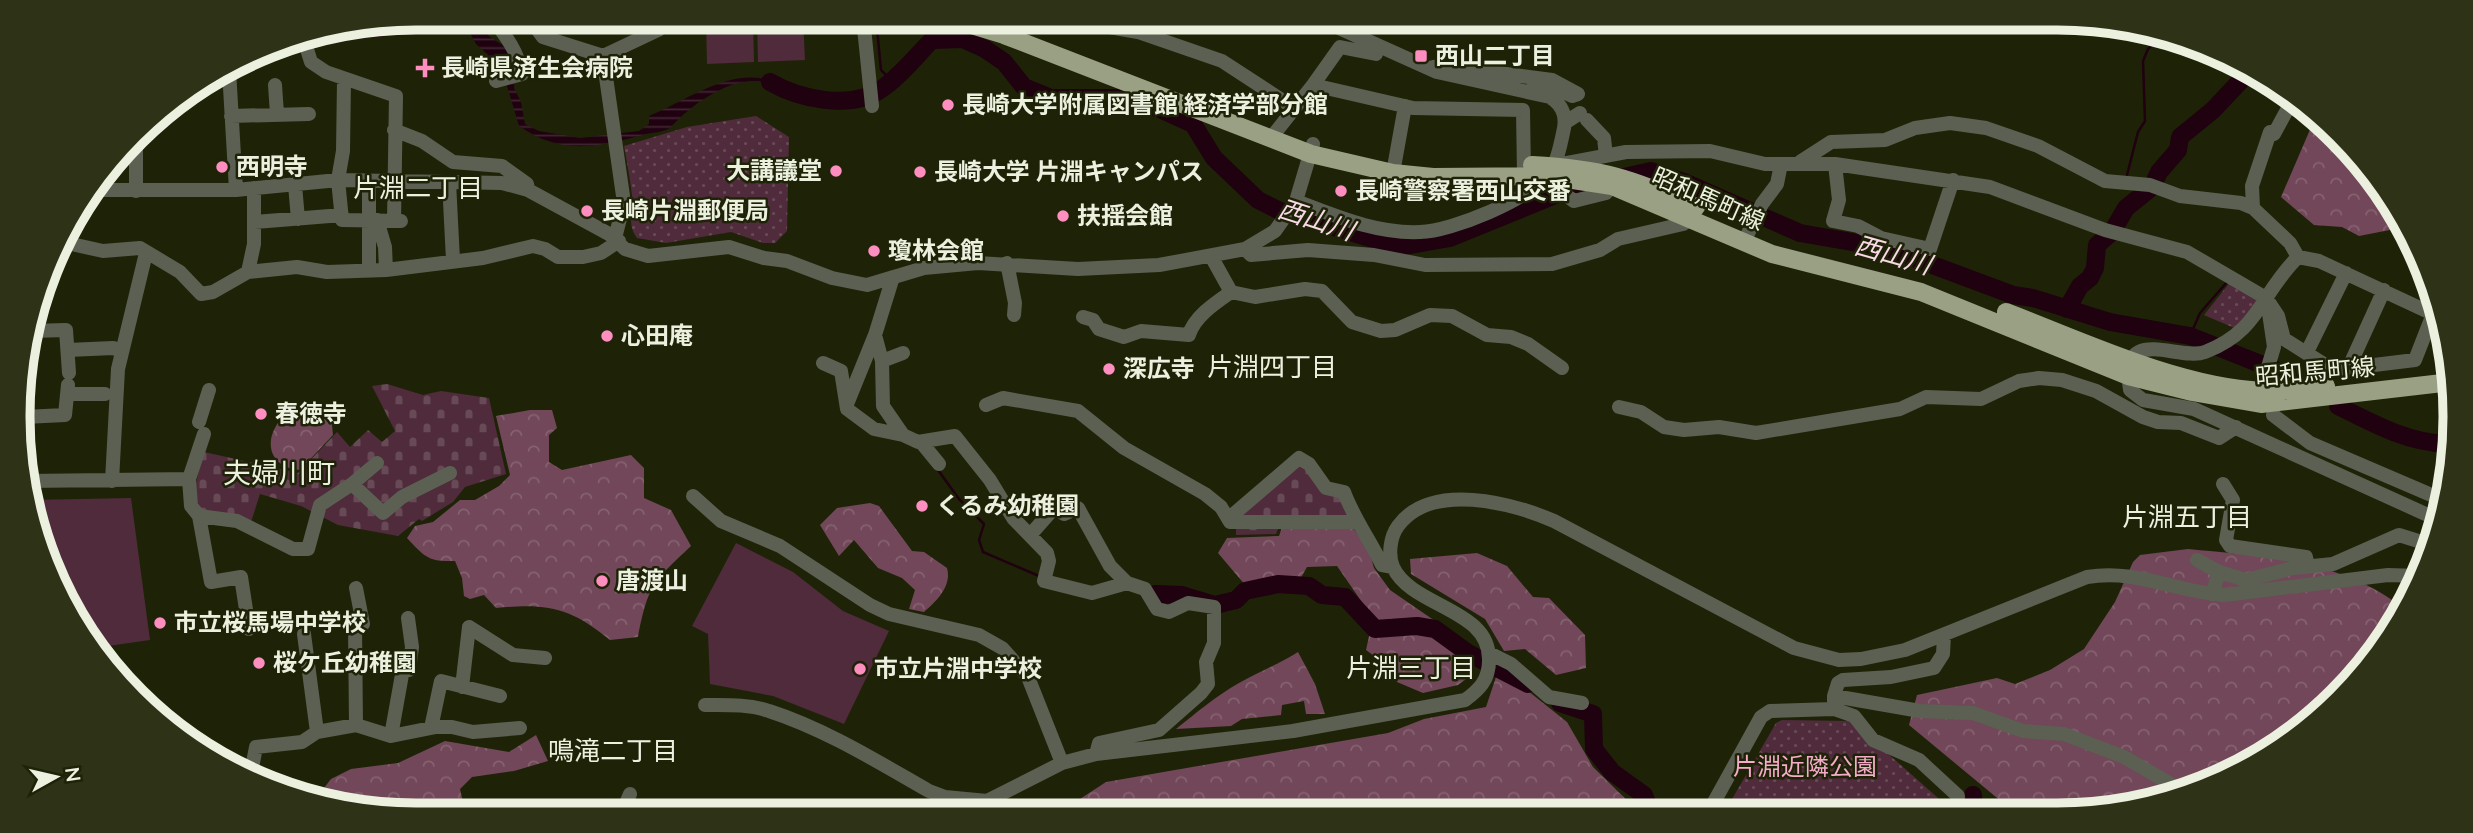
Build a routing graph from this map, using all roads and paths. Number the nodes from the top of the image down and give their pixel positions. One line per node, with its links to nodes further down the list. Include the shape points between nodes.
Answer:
1 (501, 30): 15 (street, via 520,60 522,74)
2 (537, 30): 11 (street, via 542,37)
3 (658, 30): 11 (street)
4 (864, 30): 19 (street)
5 (988, 30): 28 (main road, 昭和馬町線)
6 (1010, 30): 28 (main road, 昭和馬町線)
7 (1127, 30): 22 (street, via 1223,61)
8 (1344, 30): 12 (street)
9 (303, 47): 14 (street, via 311,62)
10 (1376, 54): 17 (street, via 1340,47)
11 (603, 55): 57 (street, via 624,203)
12 (1427, 68): 18 (street); 18 (street, via 1445,66 1552,80 1578,94 1572,96 1553,87)
13 (229, 79): 25 (street)
14 (344, 81): 27 (street, via 396,96); 37 (street)
15 (496, 81)
16 (275, 85): 23 (street)
17 (1313, 85): 20 (street); 22 (street)
18 (1527, 90): 26 (street, via 1556,101)
19 (872, 106)
20 (1405, 106): 35 (street); 36 (street, via 1524,110)
21 (2288, 107): 50 (street, via 2274,134 2270,132 2252,186)
22 (1294, 108): 28 (street)
23 (277, 114): 24 (street); 25 (street)
24 (309, 114)
25 (231, 116): 46 (street)
26 (1566, 122): 31 (street, via 1583,116 1604,138); 36 (street)
27 (394, 130): 40 (street); 47 (street, via 422,141 453,162 509,170)
28 (1273, 134): 29 (main road, 昭和馬町線)
29 (1312, 149): 35 (main road, 昭和馬町線); 49 (street)
30 (136, 150): 48 (street)
31 (1606, 156): 33 (street, via 1710,151 1747,161); 36 (street)
32 (1800, 162): 33 (street); 34 (street); 50 (street, via 1831,142 1885,141 1915,128 1950,123 2012,135 2105,181 2153,186 2180,196)
33 (1782, 163): 56 (street, via 1777,184)
34 (1835, 164): 38 (street); 38 (street, via 1839,200 1833,221 1930,249)
35 (1395, 168): 36 (main road, 昭和馬町線, via 1435,166)
36 (1542, 175): 43 (main road, 昭和馬町線); 43 (main road, 昭和馬町線, via 1581,167); 43 (street, via 1574,201); 49 (street, via 1512,200 1464,221 1421,232 1360,224)
37 (338, 180): 39 (street); 42 (street); 52 (street)
38 (1953, 180): 72 (street, via 1990,187 2112,232 2187,252)
39 (369, 181): 40 (street); 54 (street)
40 (394, 182): 41 (street); 54 (street, via 398,221)
41 (449, 182): 47 (street, via 502,183); 63 (street)
42 (295, 185): 44 (street); 53 (street)
43 (1624, 186): 51 (main road, 昭和馬町線)
44 (254, 188): 46 (street); 55 (street)
45 (103, 190): 48 (street)
46 (236, 190): 48 (street)
47 (528, 190): 57 (street)
48 (136, 191)
49 (1296, 201): 59 (street, via 1275,231)
50 (2253, 208): 62 (street, via 2290,243)
51 (1695, 214): 56 (main road, 昭和馬町線); 59 (street, via 1683,224 1618,239 1600,250 1552,264 1425,265 1374,255 1308,250 1251,255)
52 (342, 215): 53 (street); 54 (street, via 342,219)
53 (298, 219): 55 (street)
54 (373, 220): 65 (street); 66 (street, via 385,247)
55 (255, 222): 67 (street)
56 (1749, 233): 86 (main road, 昭和馬町線, via 1807,253 1923,281)
57 (617, 240): 63 (street, via 601,253 583,257 558,257 533,246); 69 (street, via 625,249 648,256 729,247 858,285)
58 (71, 244): 60 (street, via 103,251 140,248)
59 (1245, 249): 61 (street)
60 (146, 253): 67 (street, via 180,272 201,294 214,292); 80 (street)
61 (1211, 256): 64 (street, via 1159,265 1078,269); 71 (street)
62 (2298, 257): 68 (street); 72 (street)
63 (453, 260): 66 (street)
64 (1007, 263): 69 (street, via 924,268); 74 (street)
65 (369, 269): 66 (street); 67 (street, via 327,272 297,267)
66 (386, 270)
67 (248, 272)
68 (2346, 273): 70 (street); 81 (street)
69 (893, 277): 78 (street)
70 (2384, 290): 73 (street); 87 (street)
71 (1231, 292): 75 (street, via 1191,326 1189,335 1180,337 1141,331 1124,337 1099,330 1093,320); 85 (street, via 1255,297 1305,289 1322,291 1352,322 1381,331 1430,315 1452,316 1487,335 1528,344)
72 (2266, 298): 81 (street, via 2278,316 2284,339); 86 (street, via 2245,330 2232,340 2187,356 2155,347 2142,352); 89 (street, via 2273,355)
73 (2429, 312)
74 (1014, 315)
75 (1083, 317)
76 (2431, 321): 87 (street, via 2415,360)
77 (39, 331): 79 (street, via 66,330)
78 (875, 335): 83 (street); 94 (street)
79 (68, 350): 80 (street); 91 (street)
80 (122, 351): 107 (street)
81 (2307, 352): 87 (street, via 2333,370)
82 (903, 353): 83 (street)
83 (882, 361): 100 (street, via 883,406)
84 (823, 363): 94 (street, via 841,371)
85 (1562, 368)
86 (2130, 368): 88 (main road, 昭和馬町線, via 2263,391); 90 (main road, 昭和馬町線, via 2229,401 2261,404); 99 (street, via 2130,390 2143,400 2194,409)
87 (2348, 369)
88 (2440, 372)
89 (2265, 377)
90 (2441, 383)
91 (68, 384): 93 (street); 98 (street, via 65,415)
92 (209, 390): 105 (street)
93 (106, 394)
94 (848, 404): 100 (street, via 847,409 874,429)
95 (986, 405): 114 (street, via 1003,398 1078,411 1135,455 1205,494)
96 (1619, 407): 99 (street, via 1641,412 1664,427 1719,427 1756,433 1900,409 1926,397 1981,399 2019,381 2039,378 2096,391 2143,417 2181,423 2219,438)
97 (2273, 415): 111 (street, via 2310,443)
98 (30, 417)
99 (2236, 427): 113 (street)
100 (904, 435): 101 (street)
101 (921, 442): 103 (street); 116 (street, via 955,436 1013,518)
102 (377, 463): 108 (street)
103 (939, 464)
104 (450, 473): 108 (street, via 402,497 383,513)
105 (189, 479): 107 (street); 112 (street, via 191,506)
106 (35, 481): 107 (street)
107 (112, 481)
108 (352, 484): 112 (street, via 320,505 308,549 293,549 237,521)
109 (2223, 484): 120 (street, via 2234,500 2226,540 2230,546 2306,557)
110 (693, 496): 143 (street, via 721,521 779,546 870,605 889,614 979,635 1002,648 1028,677)
111 (2435, 496)
112 (199, 516): 127 (street, via 211,582 241,577)
113 (2430, 516)
114 (1228, 519): 115 (street); 115 (street, via 1299,458 1326,488 1344,492)
115 (1355, 522): 119 (street, via 1382,565)
116 (1031, 534): 123 (street, via 1047,553 1044,581 1092,593); 123 (street, via 1054,508 1064,514 1079,508 1110,566)
117 (2422, 542): 120 (street, via 2399,535 2333,564)
118 (2197, 560): 121 (street)
119 (1393, 567): 129 (street, via 1393,534 1403,519 1447,502 1496,501 1554,521 1794,648 1821,657 1888,655); 130 (street, via 1405,582 1469,623 1483,636)
120 (2308, 567): 121 (street, via 2246,580)
121 (2219, 572): 125 (street)
122 (2409, 576): 125 (street)
123 (1126, 583): 142 (street, via 1145,589 1157,610 1169,612 1188,603 1214,607 1214,643 1206,662 1208,684 1159,730 1099,743)
124 (356, 588): 137 (street)
125 (2212, 594): 129 (street, via 2113,573 2087,577)
126 (408, 618): 141 (street, via 409,670 403,669)
127 (249, 629)
128 (304, 634): 140 (street)
129 (1944, 635): 135 (street, via 1943,654 1934,668 1843,680)
130 (1489, 653): 134 (street, via 1511,664 1549,697); 142 (street, via 1489,671 1480,689 1465,700 1293,731)
131 (545, 658): 132 (street, via 513,655 469,627)
132 (461, 687): 133 (street); 138 (street, via 441,681)
133 (500, 696)
134 (1582, 703)
135 (1834, 703): 145 (street, via 1973,713 2023,732 2064,734 2113,751); 150 (street, via 1770,711 1761,717); 151 (street, via 1854,716 1873,740 1919,760 1958,796)
136 (705, 705): 148 (street, via 768,710 937,794)
137 (356, 725): 140 (street); 141 (street)
138 (431, 728): 139 (street, via 473,732); 141 (street)
139 (520, 729)
140 (317, 732): 144 (street, via 302,741 256,747)
141 (391, 736)
142 (1096, 754): 143 (street)
143 (1062, 763): 149 (street)
144 (252, 767)
145 (2173, 785)
146 (630, 794): 147 (street)
147 (626, 803)
148 (965, 803)
149 (989, 803)
150 (1714, 803)
151 (1958, 803)

